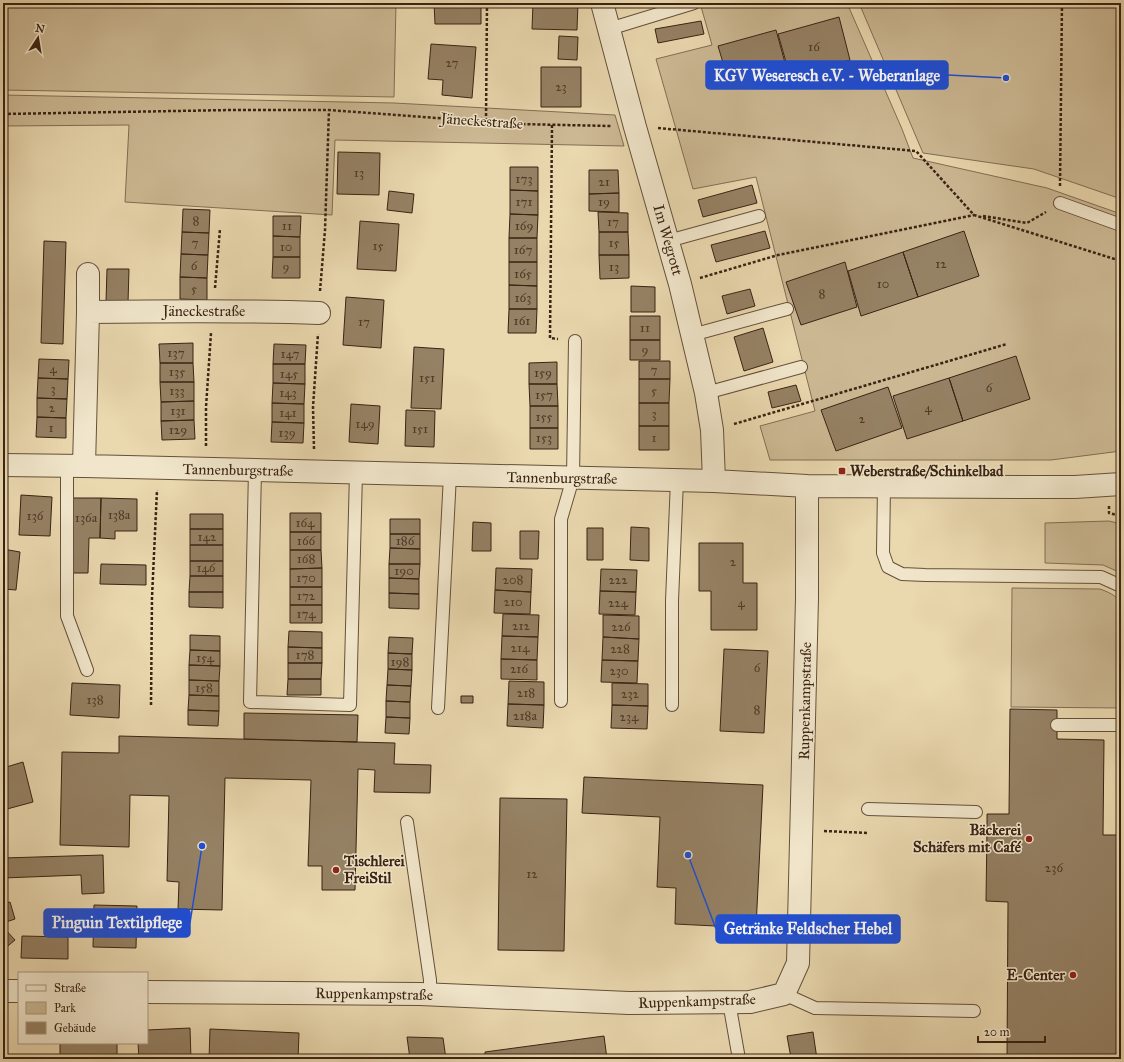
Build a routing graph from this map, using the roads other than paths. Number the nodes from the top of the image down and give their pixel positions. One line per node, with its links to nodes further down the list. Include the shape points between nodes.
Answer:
1 (602, 3): 3 (street, Im Wegrott)
2 (694, 3): 3 (lane)
3 (609, 29): 7 (street, Im Wegrott)
4 (1060, 203): 6 (lane)
5 (759, 216): 7 (lane)
6 (1121, 225)
7 (668, 241): 12 (street, Im Wegrott)
8 (88, 274): 10 (street)
9 (788, 309): 12 (lane)
10 (88, 312): 11 (street, Jäneckestraße); 17 (street)
11 (319, 313)
12 (692, 335): 15 (street, Im Wegrott)
13 (575, 341): 21 (lane)
14 (801, 367): 15 (lane)
15 (706, 393): 23 (street, Im Wegrott, via 712,430)
16 (3, 465): 17 (street, Tannenburgstraße)
17 (75, 466): 18 (street, Tannenburgstraße); 28 (lane, via 67,616)
18 (255, 470): 19 (street, Tannenburgstraße); 19 (lane, via 250,702 350,705)
19 (356, 473): 20 (street, Tannenburgstraße)
20 (450, 475): 21 (street, Tannenburgstraße); 31 (lane)
21 (573, 478): 22 (street, Tannenburgstraße); 29 (lane, via 561,520)
22 (677, 480): 23 (street, Tannenburgstraße); 30 (lane, via 672,601)
23 (714, 481): 25 (street, Tannenburgstraße)
24 (1121, 484): 26 (street, Tannenburgstraße, via 1054,487)
25 (807, 486): 26 (street, Tannenburgstraße); 40 (street, Ruppenkampstraße, via 808,598 798,963)
26 (884, 487): 27 (lane, via 883,553 888,566 902,574 1101,577)
27 (1121, 586)
28 (87, 670)
29 (561, 701)
30 (672, 705)
31 (438, 708)
32 (1057, 725): 33 (lane)
33 (1121, 725)
34 (868, 809): 35 (lane)
35 (976, 812)
36 (407, 822): 41 (lane)
37 (3, 991): 38 (street)
38 (18, 991)
39 (148, 992): 41 (street, Ruppenkampstraße)
40 (784, 994): 42 (street, Ruppenkampstraße, via 750,1002); 43 (lane, via 815,1008)
41 (430, 995): 42 (street, Ruppenkampstraße, via 629,1003)
42 (729, 1002): 44 (lane)
43 (974, 1011)
44 (738, 1059)

